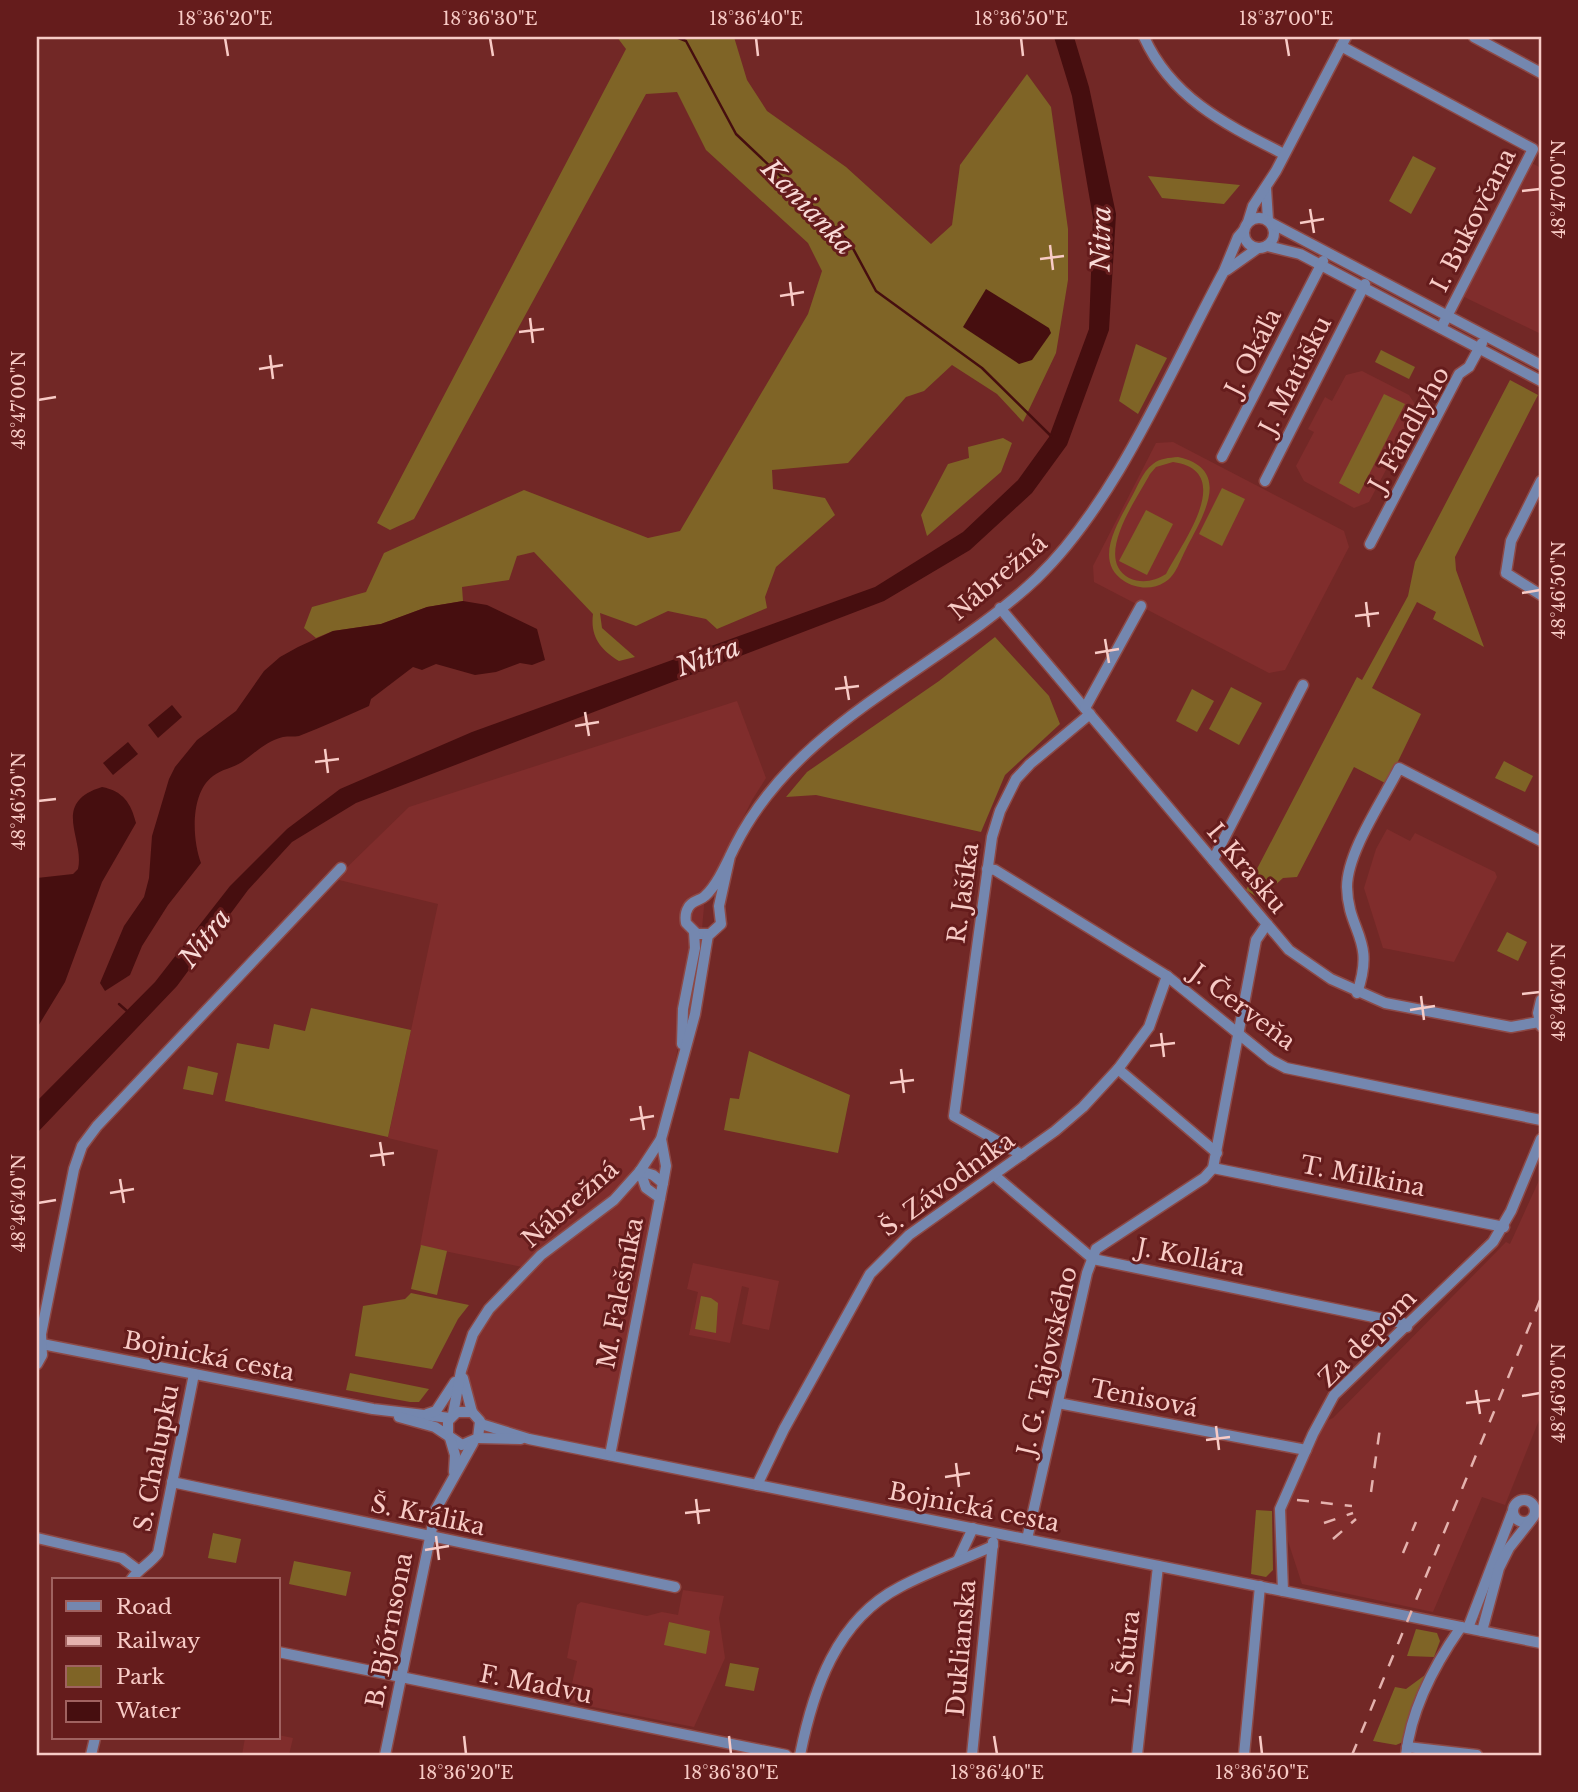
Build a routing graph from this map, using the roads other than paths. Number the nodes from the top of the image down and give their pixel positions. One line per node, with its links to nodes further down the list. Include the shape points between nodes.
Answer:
1 (1144, 37): 5 (street, via 1171,81 1195,105)
2 (1474, 37): 4 (street)
3 (1344, 41): 5 (street, Nábrežná); 15 (street, I. Bukovčana, via 1533,149)
4 (1541, 73)
5 (1284, 154): 6 (street, Nábrežná)
6 (1266, 187): 7 (street); 8 (street, Nábrežná)
7 (1270, 222): 8 (street, via 1255,218); 9 (street, via 1274,236); 10 (street)
8 (1246, 226): 9 (street, via 1247,243); 12 (street, Nábrežná)
9 (1263, 247): 11 (street, via 1300,254); 12 (street, Nábrežná)
10 (1327, 254): 11 (street, J. Okáľa); 13 (street)
11 (1321, 265): 14 (street); 21 (street, J. Okáľa)
12 (1224, 271): 27 (street, Nábrežná, via 1090,515 1046,568)
13 (1369, 276): 14 (street, J. Matúšku); 15 (street)
14 (1363, 287): 16 (street); 22 (street, J. Matúšku)
15 (1447, 316): 16 (street); 17 (street)
16 (1441, 328): 18 (street)
17 (1486, 336): 18 (street, J. Fándlyho); 19 (street)
18 (1479, 349): 20 (street); 24 (street, J. Fándlyho, via 1459,374)
19 (1541, 365)
20 (1541, 381)
21 (1222, 457)
22 (1265, 481)
23 (1541, 481): 25 (street, via 1511,541 1506,573)
24 (1370, 544)
25 (1541, 595)
26 (1140, 606): 29 (street)
27 (1000, 608): 29 (street, I. Krasku); 31 (street, Nábrežná, via 841,724 792,766 756,810)
28 (1303, 685): 32 (street)
29 (1087, 711): 32 (street, I. Krasku); 34 (street, R. Jašíka, via 1016,779 992,837)
30 (1541, 841): 41 (street, via 1399,768 1356,852 1348,879 1366,963)
31 (730, 856): 35 (street, Nábrežná); 36 (street, Nábrežná)
32 (1213, 860): 37 (street, I. Krasku)
33 (341, 868): 60 (street, via 82,1146)
34 (987, 869): 40 (street, J. Červeňa); 51 (street, R. Jašíka, via 954,1116)
35 (703, 898): 36 (street); 38 (street, Nábrežná, via 686,912 686,923)
36 (719, 906): 39 (street, Nábrežná, via 721,924)
37 (1267, 924): 41 (street, I. Krasku, via 1308,965); 44 (street, via 1256,940)
38 (694, 932): 39 (street); 45 (street, Nábrežná, via 683,1009)
39 (708, 935): 45 (street, Nábrežná, via 695,1014)
40 (1167, 976): 44 (street, J. Červeňa); 46 (street, Š. Závodníka, via 1149,1027)
41 (1357, 993): 43 (street, I. Krasku, via 1385,1003 1511,1027)
42 (1541, 1000): 43 (street)
43 (1540, 1024)
44 (1239, 1034): 47 (street, J. Červeňa, via 1271,1060 1302,1073); 50 (street)
45 (682, 1056): 48 (street, Nábrežná)
46 (1118, 1069): 50 (street); 51 (street, Š. Závodníka, via 1083,1107)
47 (1541, 1120)
48 (661, 1139): 53 (street, Nábrežná); 55 (street, M. Falešníka, via 666,1166)
49 (1541, 1139): 57 (street, Za depom)
50 (1217, 1153): 52 (street)
51 (1022, 1156): 54 (street, Š. Závodníka)
52 (1213, 1168): 57 (street, T. Milkina); 58 (street, J. G. Tajovského, via 1096,1249)
53 (640, 1171): 55 (street); 56 (street, via 646,1188); 62 (street, Nábrežná, via 614,1200 541,1255 488,1309 473,1334)
54 (994, 1175): 58 (street, J. Kollára); 77 (street, Š. Závodníka, via 909,1235 870,1275 783,1429)
55 (663, 1183): 56 (street, M. Falešníka)
56 (660, 1198): 74 (street, M. Falešníka)
57 (1504, 1227): 59 (street, Za depom)
58 (1093, 1259): 59 (street, J. Kollára); 64 (street, J. G. Tajovského)
59 (1407, 1327): 73 (street, Za depom, via 1334,1395)
60 (39, 1344): 61 (street); 63 (street, Bojnická cesta)
61 (37, 1364)
62 (461, 1371): 66 (street, Nábrežná); 67 (street, Nábrežná, via 436,1411); 68 (street, Nábrežná)
63 (194, 1374): 65 (street, Bojnická cesta); 76 (street, S. Chalupku)
64 (1058, 1403): 73 (street, Tenisová); 84 (street, J. G. Tajovského)
65 (373, 1409): 67 (street, Bojnická cesta); 70 (street, Bojnická cesta, via 435,1427)
66 (472, 1412): 68 (street, Bojnická cesta); 69 (street)
67 (424, 1415): 68 (street, Bojnická cesta)
68 (452, 1416): 70 (street)
69 (481, 1424): 71 (street, Bojnická cesta); 72 (street)
70 (449, 1436): 72 (street, Bojnická cesta, via 459,1444); 75 (street, B. Bjőrnsona, via 456,1455)
71 (529, 1439): 72 (street, Bojnická cesta); 74 (street, Bojnická cesta)
72 (475, 1441): 75 (street, B. Bjőrnsona)
73 (1306, 1450): 92 (street, Za depom, via 1280,1508)
74 (610, 1455): 77 (street, Bojnická cesta)
75 (453, 1475): 82 (street, B. Bjőrnsona)
76 (172, 1482): 82 (street, Š. Králika); 88 (street, S. Chalupku, via 158,1553)
77 (757, 1485): 80 (street, Bojnická cesta)
78 (1537, 1507): 79 (street, via 1525,1500 1514,1505); 79 (street, via 1520,1522); 94 (street, via 1499,1568)
79 (1512, 1513): 93 (street)
80 (973, 1528): 81 (street, Bojnická cesta); 86 (street)
81 (995, 1533): 84 (street, Bojnická cesta); 85 (street, Duklianska)
82 (429, 1536): 91 (street, Š. Králika); 97 (street, B. Bjőrnsona)
83 (37, 1538): 88 (street, via 122,1558)
84 (1027, 1539): 87 (street, Bojnická cesta)
85 (993, 1546): 86 (street); 102 (street, Duklianska)
86 (957, 1562): 101 (street, via 898,1588 854,1624 832,1654 815,1691)
87 (1158, 1566): 90 (street, Bojnická cesta); 103 (street, Ľ. Štúra)
88 (138, 1570): 89 (street, S. Chalupku)
89 (132, 1578)
90 (1260, 1586): 92 (street, Bojnická cesta); 104 (street)
91 (675, 1587)
92 (1283, 1591): 93 (street, Bojnická cesta)
93 (1464, 1627): 94 (street, Bojnická cesta); 98 (street, via 1435,1667 1419,1703)
94 (1482, 1631): 95 (street, Bojnická cesta)
95 (1541, 1643)
96 (280, 1652): 97 (street, F. Madvu)
97 (401, 1677): 99 (street, B. Bjőrnsona); 100 (street, F. Madvu)
98 (1407, 1751): 105 (street)
99 (385, 1755)
100 (786, 1755)
101 (800, 1755)
102 (972, 1755)
103 (1137, 1755)
104 (1244, 1755)
105 (1477, 1755)

